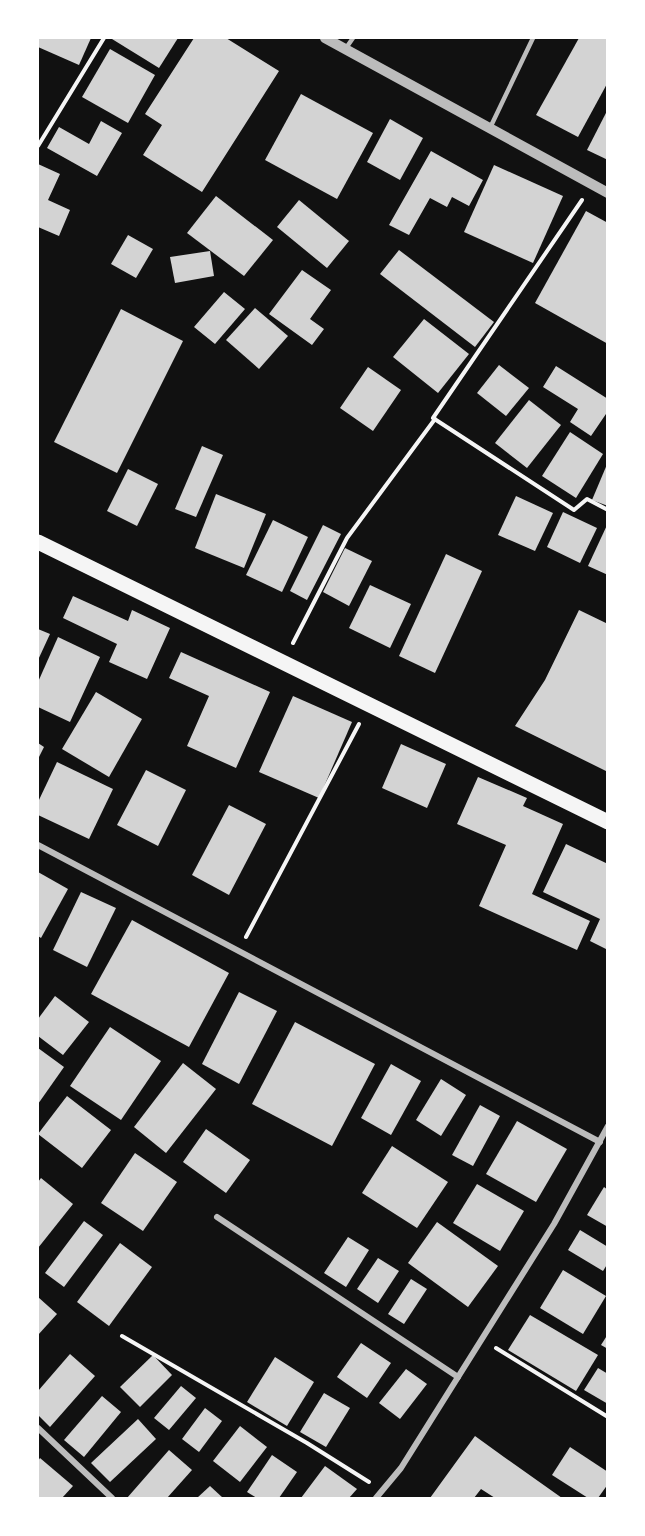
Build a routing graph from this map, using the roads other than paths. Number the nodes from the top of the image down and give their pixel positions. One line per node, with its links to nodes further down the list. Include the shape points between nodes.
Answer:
1 (325, 38): 4 (street)
2 (352, 38): 4 (lane)
3 (533, 38): 5 (lane)
4 (345, 49): 5 (street)
5 (490, 128): 6 (street)
6 (608, 193)
7 (38, 542): 8 (main road)
8 (608, 822)
9 (38, 845): 11 (street)
10 (608, 1126): 11 (street)
11 (600, 1142): 13 (street, via 554,1224)
12 (217, 1217): 13 (street)
13 (458, 1377): 16 (street, via 401,1468)
14 (38, 1428): 15 (street)
15 (112, 1498)
16 (376, 1498)

